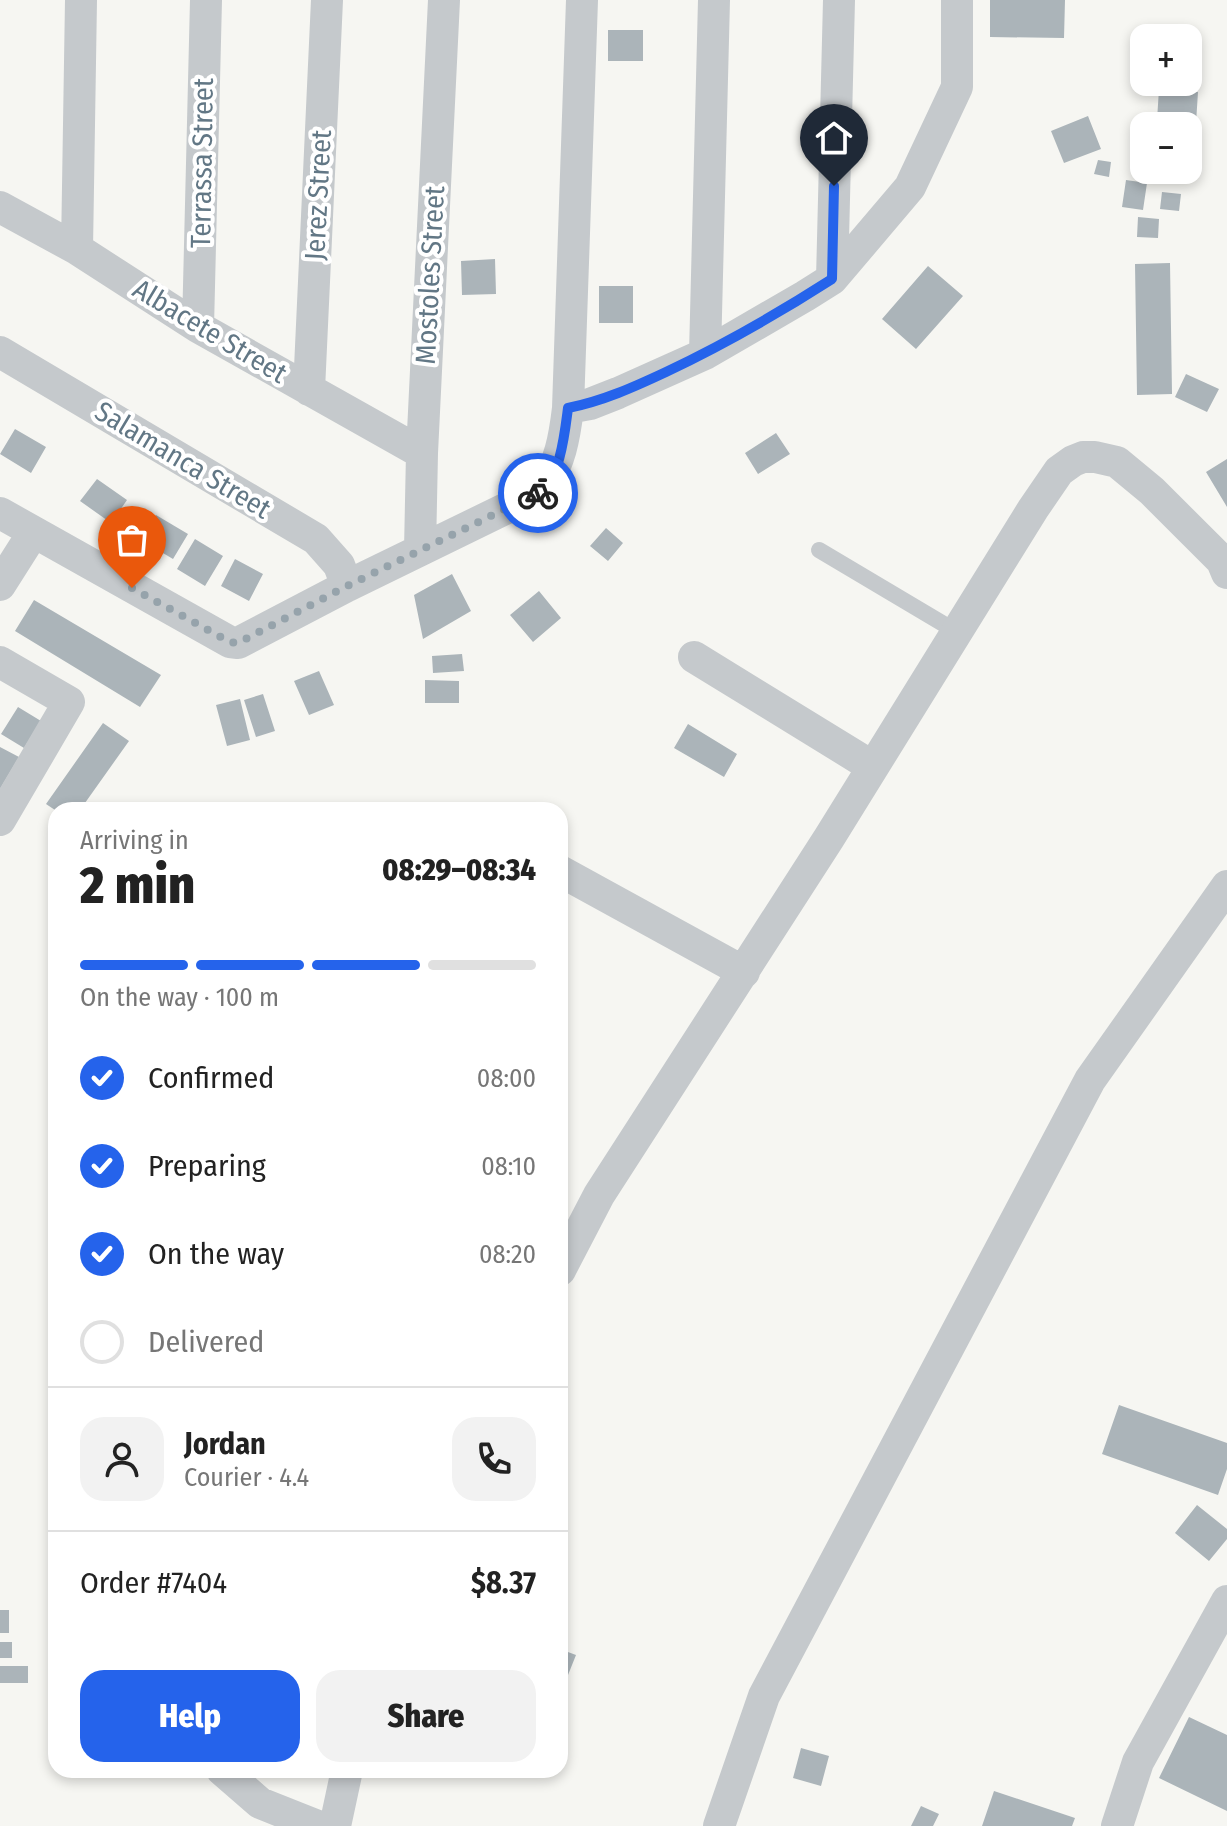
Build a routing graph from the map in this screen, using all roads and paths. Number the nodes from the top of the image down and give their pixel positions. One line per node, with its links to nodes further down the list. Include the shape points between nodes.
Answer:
1 (81, 0): 10 (street)
2 (206, 0): 12 (street, Terrassa Street)
3 (327, 0): 15 (street, Jerez Street)
4 (444, 0): 17 (street, Mostoles Street)
5 (582, 0): 16 (street)
6 (714, 0): 14 (street)
7 (839, 0): 11 (street)
8 (957, 0): 11 (street, via 957,87 910,187)
9 (0, 207): 10 (street, Albacete Street)
10 (77, 249): 12 (street, Albacete Street)
11 (832, 279): 14 (street)
12 (198, 327): 15 (street, Albacete Street)
13 (0, 352): 24 (street, Salamanca Street, via 316,539 339,565)
14 (705, 354): 16 (street, via 618,393)
15 (309, 390): 17 (street, Albacete Street)
16 (568, 408): 20 (street, via 564,443 544,490)
17 (422, 453): 20 (street, Mostoles Street)
18 (0, 513): 19 (street)
19 (33, 533): 23 (street); 24 (street, via 230,642 238,643)
20 (420, 550): 24 (street)
21 (819, 550): 25 (lane)
22 (1227, 573): 25 (street, via 1222,561 1117,462 1083,457 1059,471)
23 (0, 585)
24 (347, 586)
25 (957, 632): 28 (street)
26 (694, 657): 28 (street)
27 (0, 662): 29 (street, via 69,702)
28 (873, 767): 32 (street)
29 (0, 820)
30 (568, 875): 32 (street)
31 (1227, 886): 39 (street, via 1090,1080 764,1696)
32 (744, 972): 33 (street, via 599,1195)
33 (568, 1255)
34 (1227, 1601): 40 (street, via 1138,1762)
35 (231, 1778): 37 (street, via 260,1803)
36 (345, 1778): 38 (street)
37 (318, 1826)
38 (335, 1826)
39 (719, 1826)
40 (1117, 1826)

